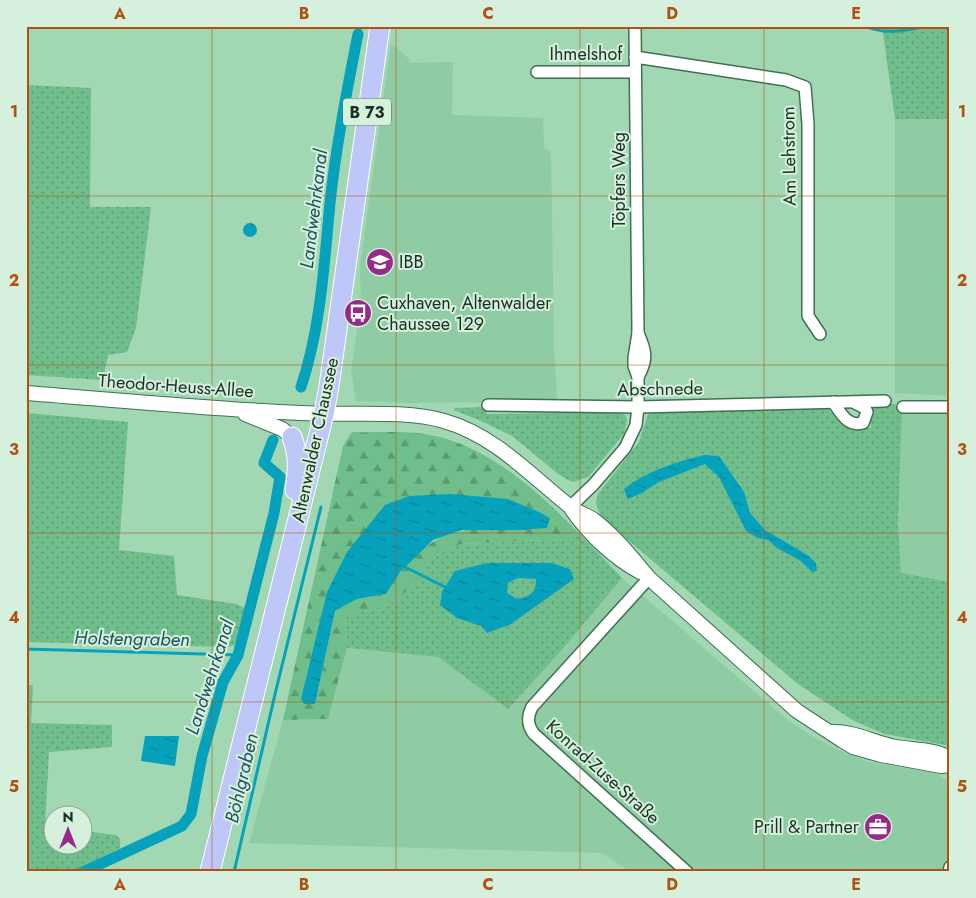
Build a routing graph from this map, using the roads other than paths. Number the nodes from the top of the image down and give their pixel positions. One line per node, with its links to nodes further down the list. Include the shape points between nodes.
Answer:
1 (380, 26): 16 (main road, Altenwalder Chaussee / B 73)
2 (635, 26): 3 (street, Töpfers Weg)
3 (635, 57): 5 (street, Töpfers Weg); 6 (street, Am Lehstrom, via 786,80 805,87 808,124 808,316)
4 (537, 72): 5 (street, Ihmelshof)
5 (636, 72): 13 (street, Töpfers Weg, via 638,333 644,348 645,365 638,377)
6 (820, 334)
7 (26, 393): 15 (street, Theodor-Heuss-Allee)
8 (884, 401): 10 (street, Abschnede)
9 (833, 402): 10 (street, Abschnede); 10 (street, via 848,421 863,424 867,412); 13 (street, Abschnede)
10 (855, 403)
11 (488, 405): 13 (street, Abschnede)
12 (903, 406): 14 (street)
13 (638, 407): 18 (street, Töpfers Weg, via 636,425 625,448)
14 (950, 407)
15 (237, 410): 16 (street, Theodor-Heuss-Allee); 17 (street, via 282,429)
16 (324, 414): 18 (street, Theodor-Heuss-Allee, via 408,415 445,421 478,434 500,449); 19 (main road, Altenwalder Chaussee / B 73)
17 (292, 437): 19 (main road, Altenwalder Chaussee / B 73, via 298,472)
18 (570, 507): 20 (street, Theodor-Heuss-Allee, via 595,520)
19 (289, 556): 25 (main road, Altenwalder Chaussee / B 73)
20 (649, 578): 21 (street, Theodor-Heuss-Allee, via 797,711); 26 (street, Konrad-Zuse-Straße, via 532,707 528,724 534,734)
21 (831, 732): 22 (street, via 845,732 895,747 934,752); 23 (street, Theodor-Heuss-Allee, via 853,747 881,756)
22 (950, 758)
23 (950, 765)
24 (950, 867): 27 (street)
25 (210, 872)
26 (687, 872)
27 (949, 872)

